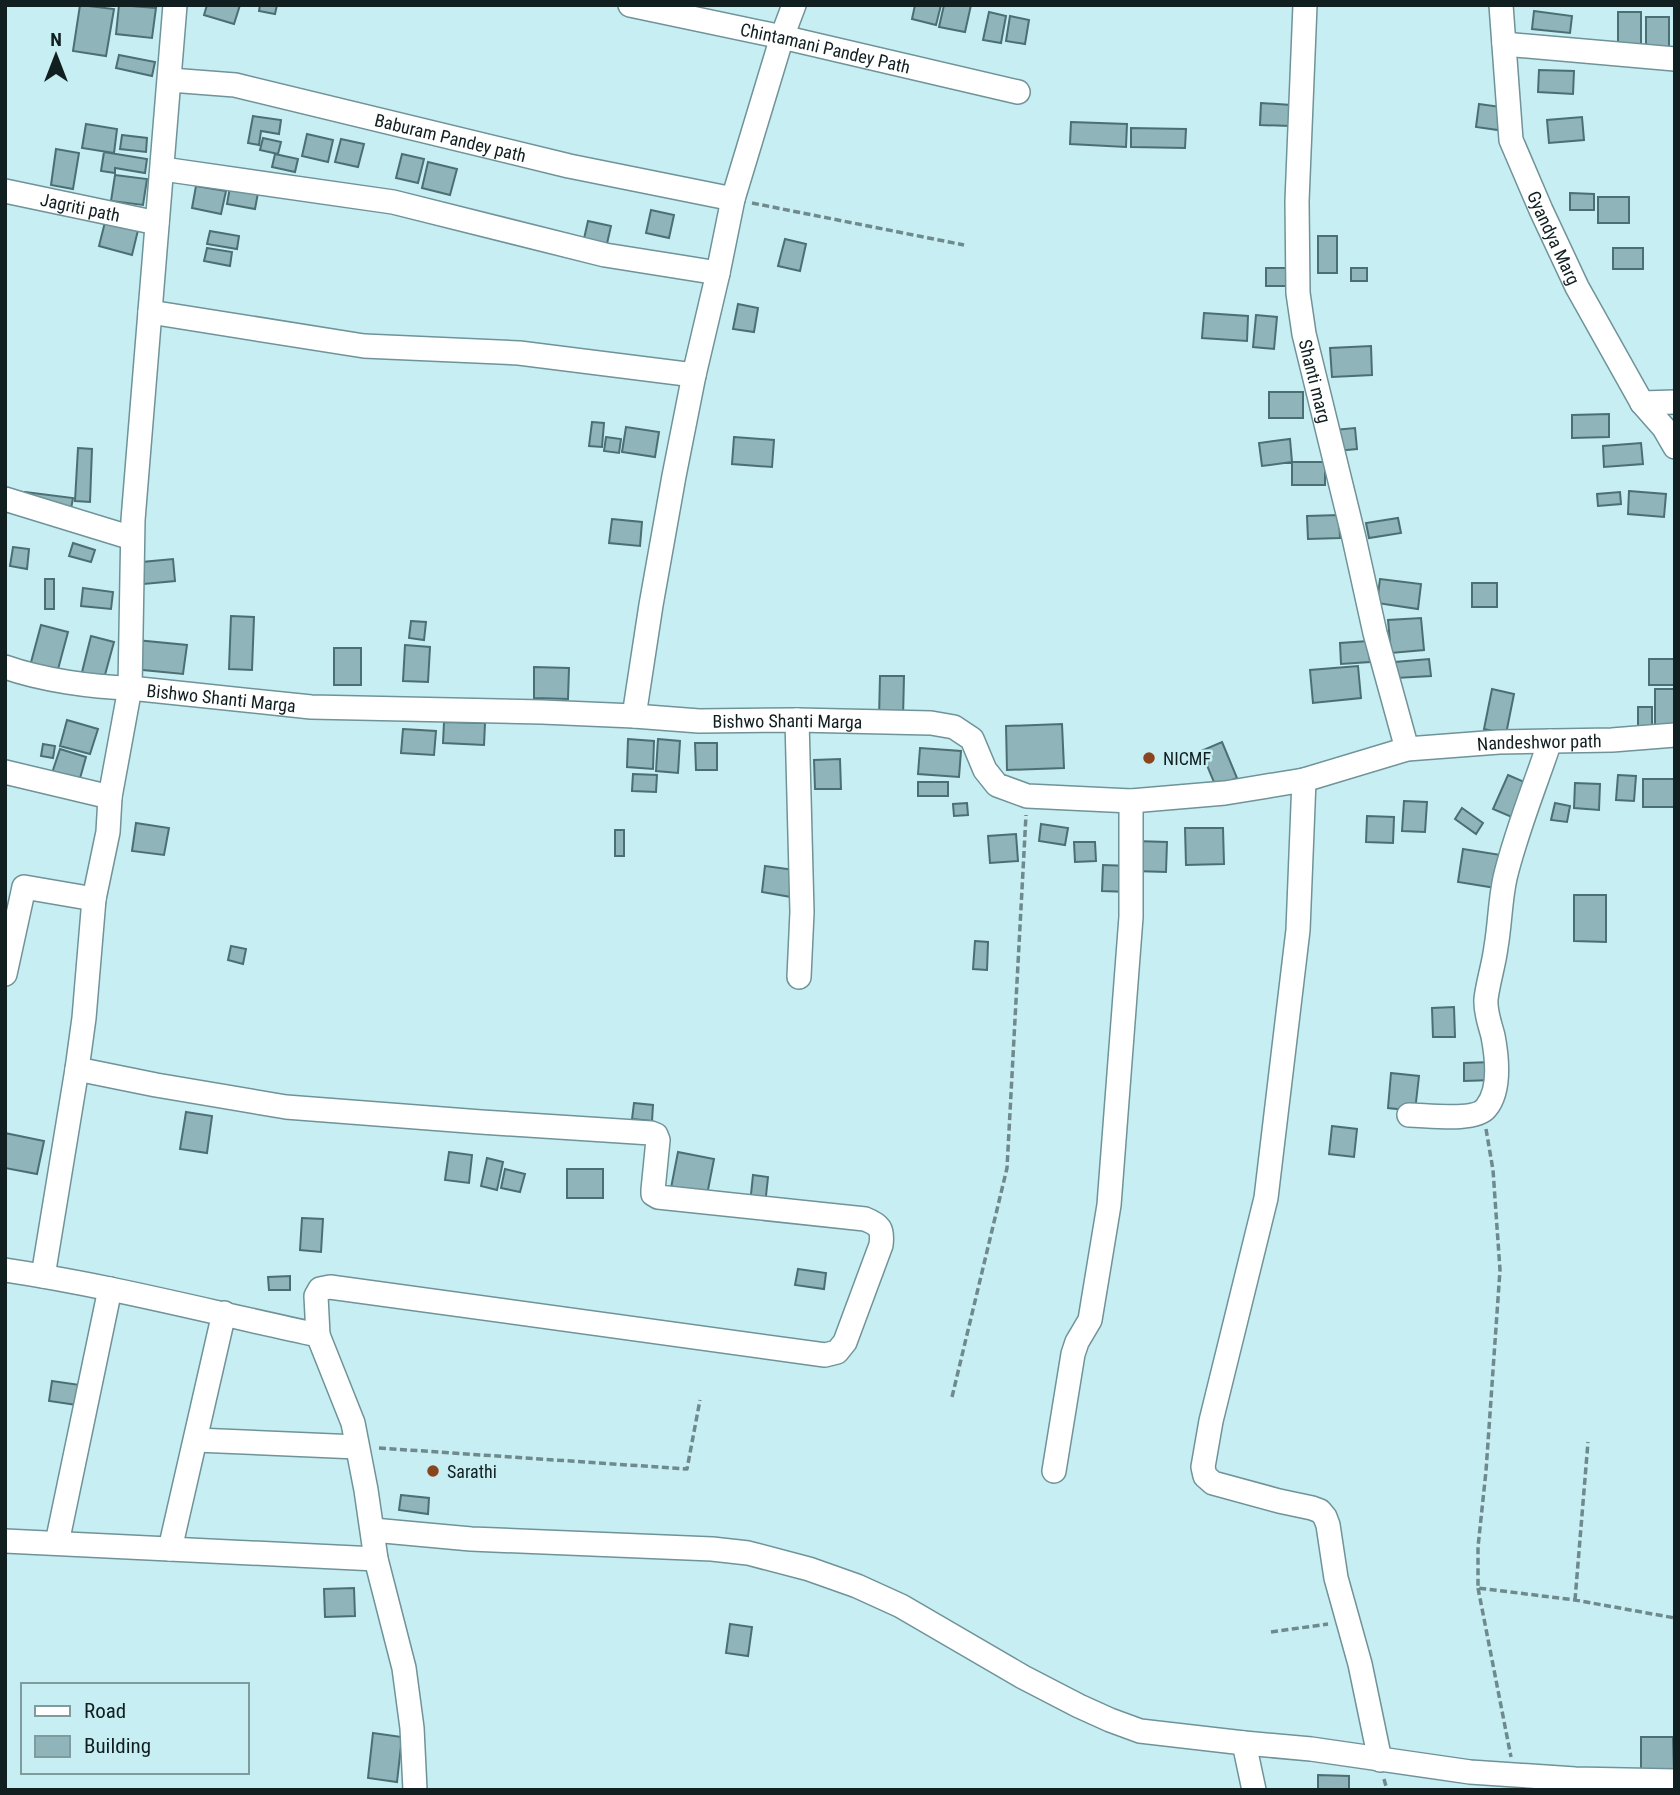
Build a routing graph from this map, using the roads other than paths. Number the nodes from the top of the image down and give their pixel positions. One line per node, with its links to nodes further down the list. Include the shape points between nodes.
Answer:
1 (175, 5): 9 (street)
2 (630, 5): 6 (street, Chintamani Pandey Path)
3 (794, 5): 6 (street)
4 (1305, 5): 29 (street, Shanti marg, via 1298,293 1304,334)
5 (1501, 5): 7 (street, Gyandya Marg)
6 (782, 37): 10 (street, Chintamani Pandey Path); 13 (street)
7 (1504, 44): 8 (street); 19 (street, Gyandya Marg, via 1511,140 1577,287)
8 (1675, 59)
9 (170, 80): 11 (street); 13 (street, Baburam Pandey path, via 235,85 569,166)
10 (1018, 92)
11 (163, 169): 14 (street); 15 (street, via 393,202 605,255)
12 (5, 191): 14 (street, Jagriti path)
13 (733, 199): 15 (street)
14 (157, 223): 16 (street)
15 (718, 273): 17 (street)
16 (150, 312): 17 (street, via 363,346 519,353); 22 (street)
17 (694, 375): 25 (street)
18 (1675, 402): 19 (street)
19 (1642, 404): 20 (street, Gyandya Marg)
20 (1675, 447)
21 (5, 499): 22 (street)
22 (132, 538): 24 (street)
23 (5, 667): 24 (street, Bishwo Shanti Marga, via 30,676)
24 (130, 688): 25 (street, Bishwo Shanti Marga, via 311,707); 32 (street)
25 (634, 716): 26 (street, Bishwo Shanti Marga)
26 (797, 720): 33 (street, Bishwo Shanti Marga, via 954,727 972,739 997,785 1027,796); 36 (street, via 802,912)
27 (1675, 735): 28 (street, Nandeshwor path)
28 (1550, 741): 29 (street, Nandeshwor path); 38 (street, via 1501,899 1486,1001 1496,1060 1489,1105 1482,1113 1466,1116)
29 (1406, 749): 31 (street, Bishwo Shanti Marga)
30 (5, 772): 32 (street)
31 (1304, 780): 33 (street, Bishwo Shanti Marga); 53 (street, via 1298,930 1266,1198 1203,1467 1213,1483 1320,1511 1325,1517)
32 (110, 797): 34 (street)
33 (1131, 801): 46 (street, via 1131,917 1109,1205 1090,1320 1073,1354)
34 (94, 899): 35 (street, via 24,887); 37 (street)
35 (5, 975)
36 (799, 977)
37 (77, 1069): 40 (street); 43 (street, via 286,1107 651,1133 657,1140 653,1194 658,1197 865,1219 876,1224 882,1234 845,1342 837,1352 825,1355 330,1287 320,1289 316,1296)
38 (1409, 1115)
39 (6, 1273): 40 (street)
40 (43, 1276): 41 (street)
41 (110, 1289): 42 (street); 49 (street)
42 (224, 1314): 43 (street); 44 (street)
43 (318, 1335): 45 (street, via 353,1423)
44 (196, 1440): 45 (street); 50 (street)
45 (357, 1447): 47 (street)
46 (1054, 1471)
47 (373, 1530): 51 (street); 52 (street, via 748,1553 809,1569 901,1606 1023,1677 1110,1720 1140,1731)
48 (5, 1541): 49 (street)
49 (57, 1544): 50 (street)
50 (170, 1549): 51 (street)
51 (376, 1559): 55 (street, via 404,1668)
52 (1244, 1743): 53 (street); 56 (street)
53 (1380, 1760): 54 (street, via 1470,1772)
54 (1675, 1781)
55 (415, 1790)
56 (1254, 1790)

